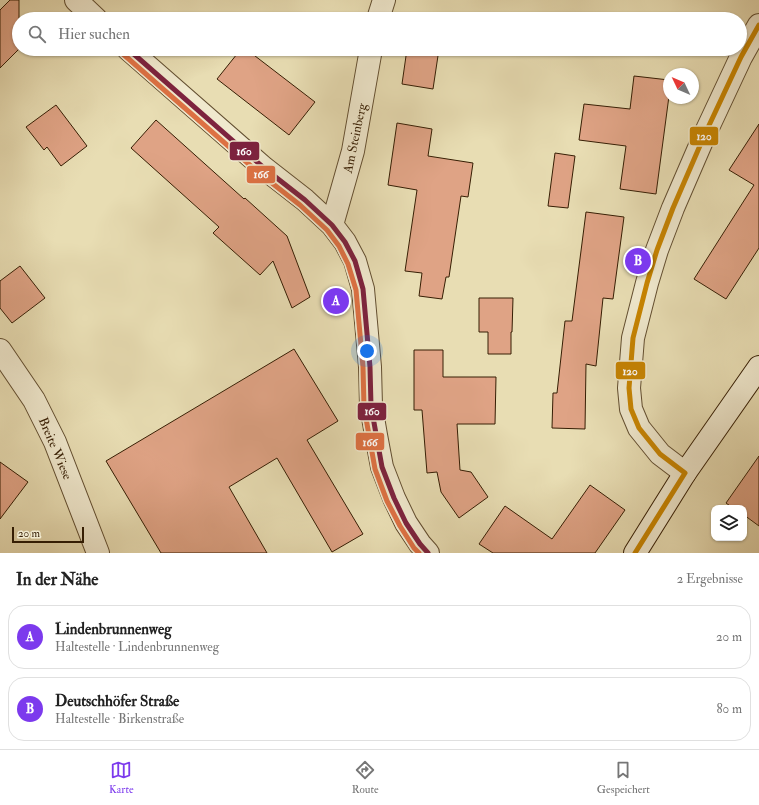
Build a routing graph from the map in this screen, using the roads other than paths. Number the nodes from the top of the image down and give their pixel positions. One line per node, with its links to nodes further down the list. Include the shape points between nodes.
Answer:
1 (76, 0): 3 (street)
2 (384, 0): 4 (street)
3 (89, 12)
4 (380, 12)
5 (759, 25): 6 (street)
6 (747, 46)
7 (136, 56): 10 (street)
8 (370, 56): 10 (street, Am Steinberg, via 353,152)
9 (742, 56): 13 (street, via 673,208 657,250 633,338 629,388 638,428 660,454)
10 (332, 225): 14 (street, via 355,261 363,289 372,406 382,467)
11 (0, 350): 15 (street, Breite Wiese, via 34,400 52,435)
12 (759, 367): 13 (street)
13 (685, 473): 16 (street)
14 (418, 550)
15 (98, 553)
16 (635, 553)

